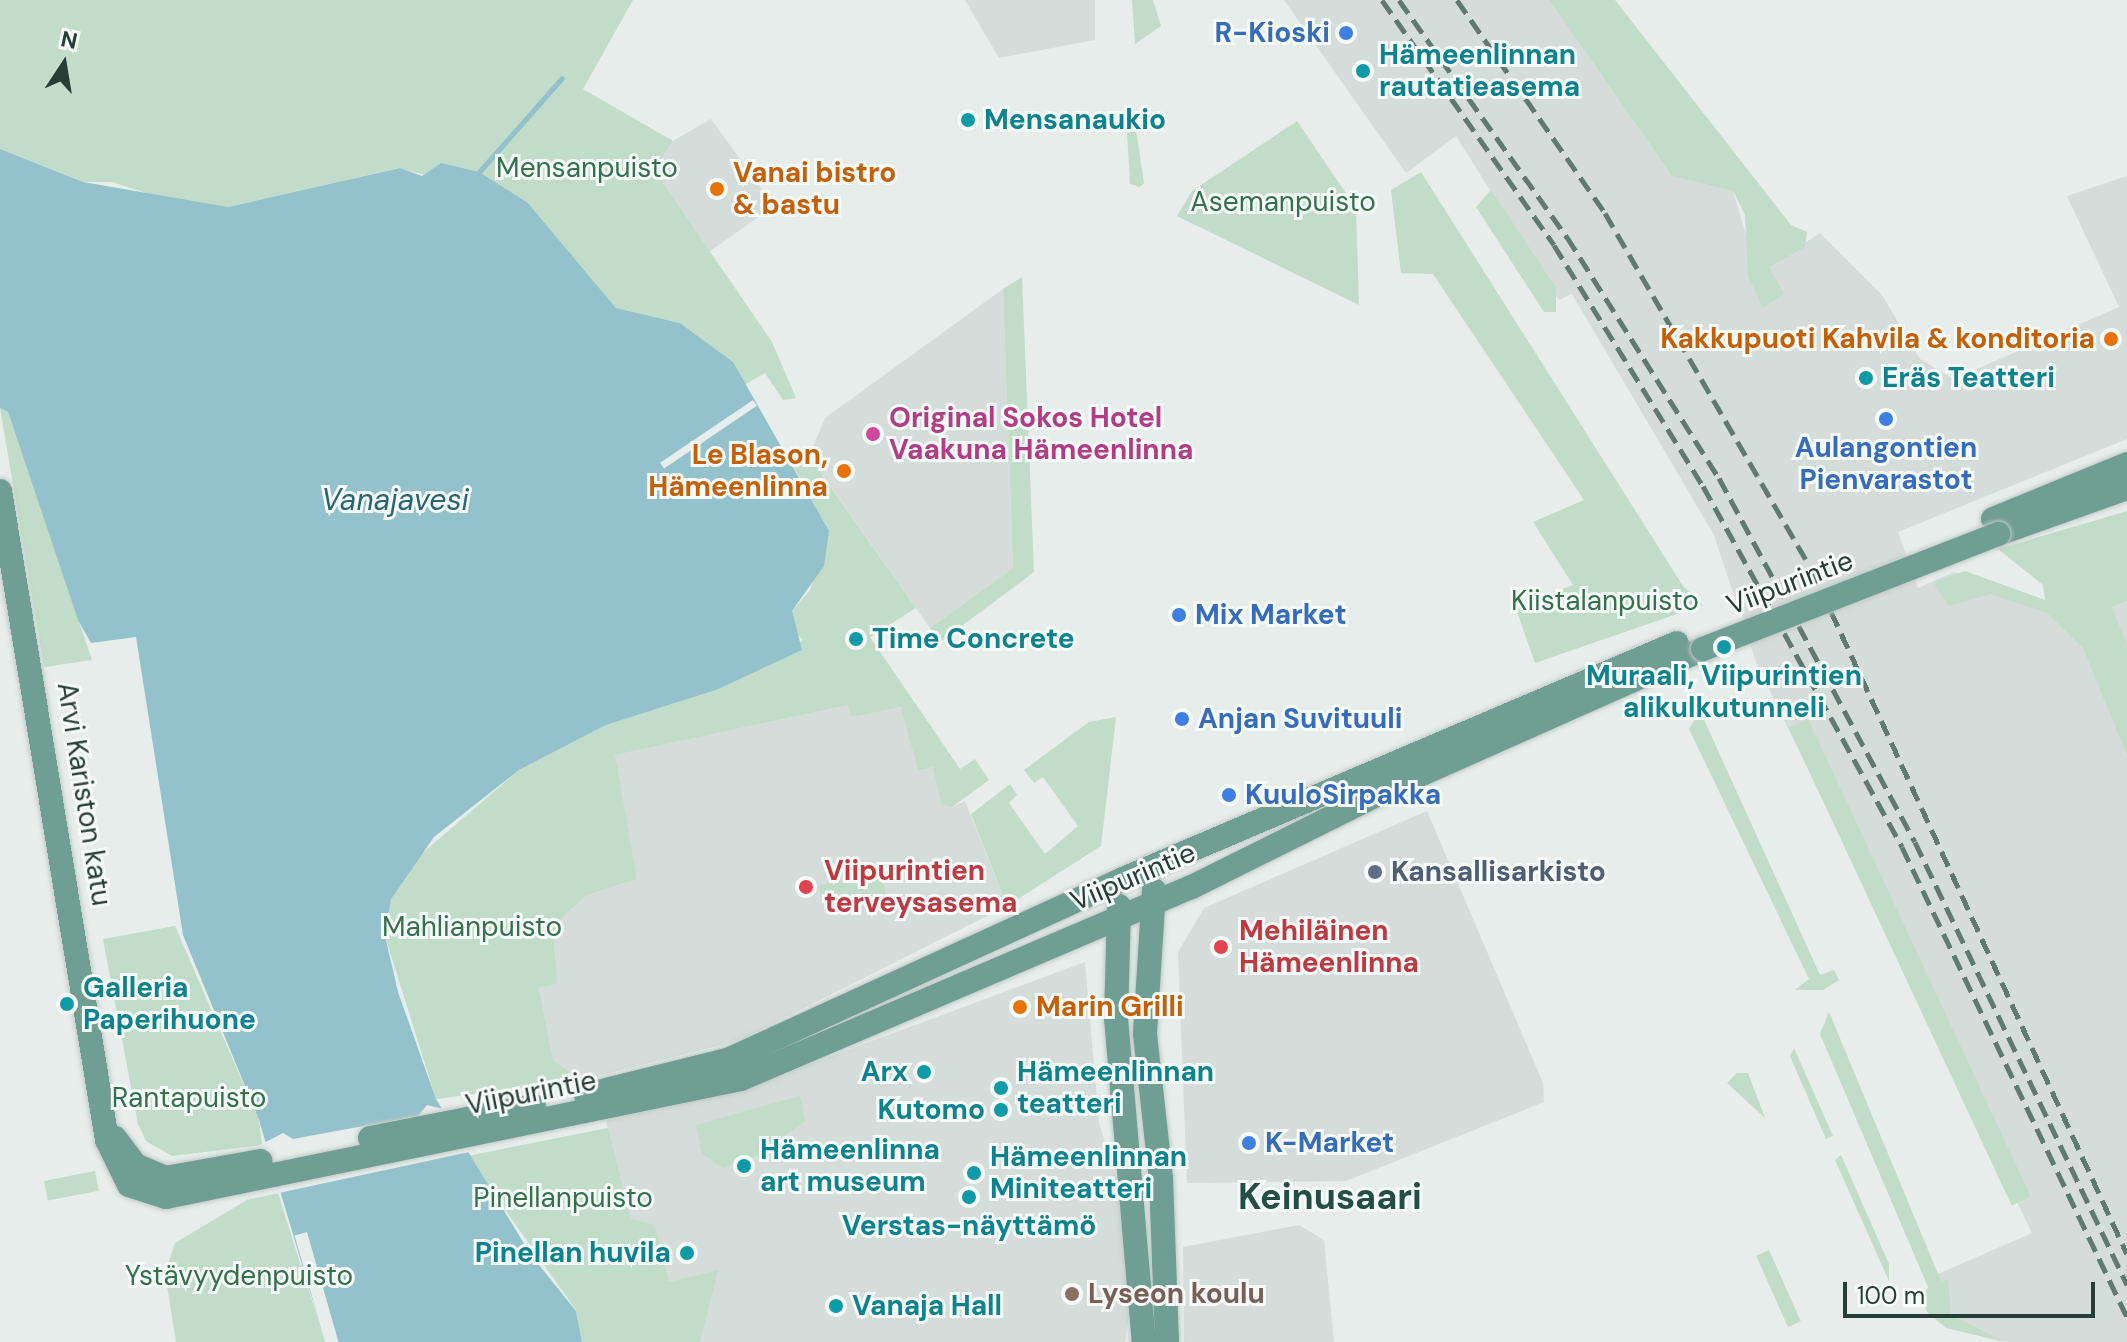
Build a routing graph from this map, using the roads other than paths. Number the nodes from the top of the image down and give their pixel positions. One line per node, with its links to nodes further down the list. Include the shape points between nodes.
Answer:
1 (2127, 464): 4 (main road, Viipurintie)
2 (2127, 488): 4 (main road, Viipurintie)
3 (0, 491): 10 (main road, Arvi Kariston katu)
4 (1996, 526): 5 (main road, Viipurintie)
5 (1700, 641): 6 (main road, Viipurintie); 8 (main road, Viipurintie)
6 (1157, 865): 7 (main road, Viipurintie); 8 (main road)
7 (1123, 879): 9 (main road); 11 (main road, Viipurintie, via 730,1059)
8 (1152, 903): 9 (main road, Viipurintie); 16 (main road, via 1145,1034 1161,1178)
9 (1118, 917): 11 (main road, Viipurintie, via 741,1079); 15 (main road, via 1116,1018)
10 (104, 1109): 13 (main road, Arvi Kariston katu, via 123,1153); 14 (main road, Arvi Kariston katu, via 112,1158)
11 (489, 1123): 12 (main road, Viipurintie)
12 (241, 1173): 13 (main road, Viipurintie); 14 (main road, Viipurintie, via 188,1198)
13 (165, 1178)
14 (129, 1185)
15 (1144, 1342)
16 (1167, 1342)

